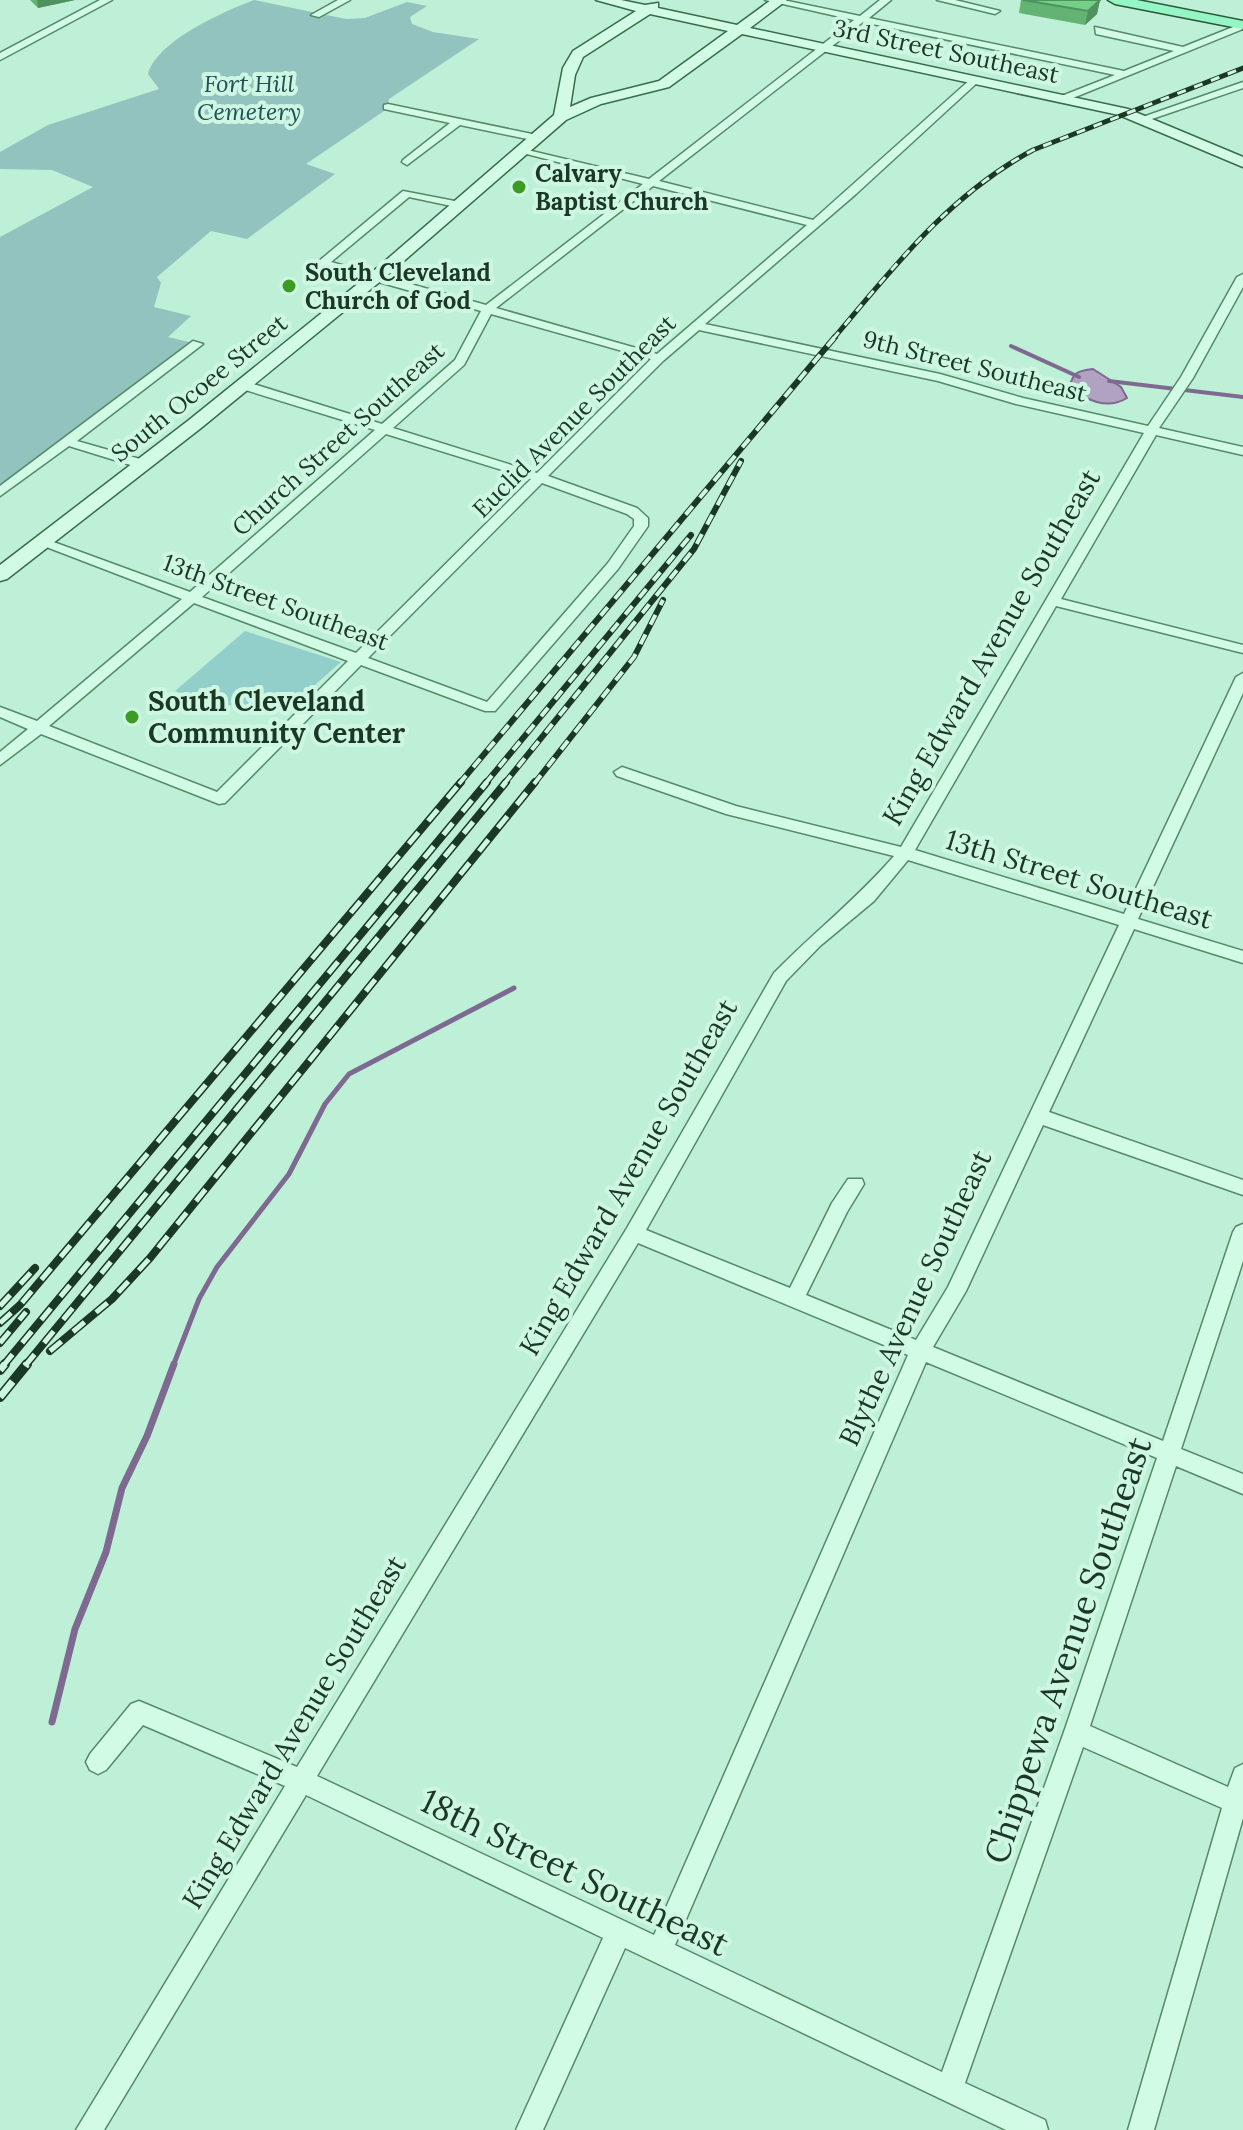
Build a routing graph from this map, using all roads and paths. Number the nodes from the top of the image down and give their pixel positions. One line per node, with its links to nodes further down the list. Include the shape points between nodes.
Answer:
1 (107, 0): 18 (street)
2 (345, 0): 11 (street)
3 (603, 0): 9 (street, 3rd Street Southeast)
4 (663, 0): 9 (street)
5 (886, 0): 12 (street, Church Street Southeast)
6 (942, 0): 10 (street)
7 (1115, 0): 13 (main road)
8 (776, 1): 12 (street); 15 (street, South Ocoee Street)
9 (647, 10): 15 (street, 3rd Street Southeast); 22 (street, via 578,54 569,64)
10 (995, 11)
11 (316, 15)
12 (862, 19): 16 (street, Church Street Southeast); 19 (street)
13 (1243, 26): 17 (street)
14 (1098, 29): 17 (street)
15 (739, 30): 16 (street, 3rd Street Southeast); 24 (street, South Ocoee Street, via 664,84)
16 (825, 48): 20 (street, 3rd Street Southeast); 32 (street, Church Street Southeast)
17 (1185, 50): 19 (street)
18 (0, 57)
19 (1121, 73): 23 (street)
20 (975, 80): 23 (street, 3rd Street Southeast); 34 (street, Euclid Avenue Southeast)
21 (1239, 89): 27 (street)
22 (567, 97): 24 (street); 26 (street)
23 (1063, 99): 27 (street, 3rd Street Southeast)
24 (593, 102): 26 (street, South Ocoee Street)
25 (388, 107): 28 (street)
26 (561, 117): 29 (street, South Ocoee Street)
27 (1142, 119): 31 (street, 3rd Street Southeast)
28 (458, 122): 29 (street); 30 (street)
29 (530, 144): 32 (street); 33 (street, South Ocoee Street)
30 (407, 162)
31 (1243, 162)
32 (650, 182): 34 (street); 37 (street, Church Street Southeast)
33 (461, 205): 35 (street, South Ocoee Street); 35 (street, via 407,193 323,263)
34 (814, 224): 38 (street, Euclid Avenue Southeast)
35 (376, 277): 37 (street); 41 (street, South Ocoee Street)
36 (1243, 277): 43 (street, King Edward Avenue Southeast)
37 (487, 310): 40 (street); 42 (street, Church Street Southeast, via 460,362)
38 (696, 326): 40 (street, Euclid Avenue Southeast); 43 (street, 9th Street Southeast, via 927,375)
39 (197, 344): 44 (street)
40 (659, 358): 47 (street, Euclid Avenue Southeast)
41 (243, 385): 42 (street); 46 (street, South Ocoee Street)
42 (383, 430): 47 (street); 51 (street, Church Street Southeast)
43 (1152, 431): 45 (street, 9th Street Southeast); 52 (street, King Edward Avenue Southeast)
44 (68, 442): 46 (street); 48 (street)
45 (1243, 451)
46 (142, 464): 49 (street, South Ocoee Street)
47 (541, 478): 54 (street, Euclid Avenue Southeast); 54 (street, 13th Street Southeast, via 632,511 642,521 628,546 490,708)
48 (0, 492)
49 (43, 543): 50 (street, South Ocoee Street); 51 (street, 13th Street Southeast)
50 (5, 566)
51 (194, 596): 54 (street, 13th Street Southeast); 58 (street, Church Street Southeast)
52 (1053, 601): 53 (street); 61 (street, King Edward Avenue Southeast)
53 (1243, 649)
54 (359, 659): 58 (street, Euclid Avenue Southeast, via 219,799)
55 (1243, 677): 57 (street, Blythe Avenue Southeast)
56 (0, 712): 58 (street)
57 (1236, 712): 62 (street, Blythe Avenue Southeast)
58 (38, 727): 59 (street, Church Street Southeast)
59 (0, 760)
60 (622, 772): 61 (street, 13th Street Southeast, via 732,810)
61 (905, 853): 62 (street, 13th Street Southeast); 68 (street, King Edward Avenue Southeast, via 868,897 780,977)
62 (1130, 922): 63 (street, 13th Street Southeast); 64 (street, Blythe Avenue Southeast)
63 (1243, 957)
64 (1036, 1115): 66 (street); 70 (street, Blythe Avenue Southeast, via 956,1291)
65 (855, 1184): 69 (street)
66 (1243, 1188)
67 (1243, 1232): 71 (street, Chippewa Avenue Southeast)
68 (634, 1233): 69 (street); 76 (street, King Edward Avenue Southeast)
69 (794, 1300): 70 (street)
70 (920, 1352): 71 (street); 79 (street, Blythe Avenue Southeast)
71 (1171, 1454): 72 (street); 73 (street, Chippewa Avenue Southeast)
72 (1243, 1484)
73 (1076, 1732): 77 (street); 80 (street, Chippewa Avenue Southeast)
74 (98, 1762): 76 (street, 18th Street Southeast, via 139,1712)
75 (1243, 1776): 77 (street)
76 (300, 1780): 78 (street, 18th Street Southeast); 81 (street, King Edward Avenue Southeast)
77 (1237, 1803): 84 (street)
78 (618, 1934): 79 (street, 18th Street Southeast); 82 (street)
79 (659, 1953): 80 (street, 18th Street Southeast)
80 (950, 2087): 83 (street, 18th Street Southeast)
81 (89, 2130)
82 (529, 2130)
83 (1035, 2130)
84 (1141, 2130)

